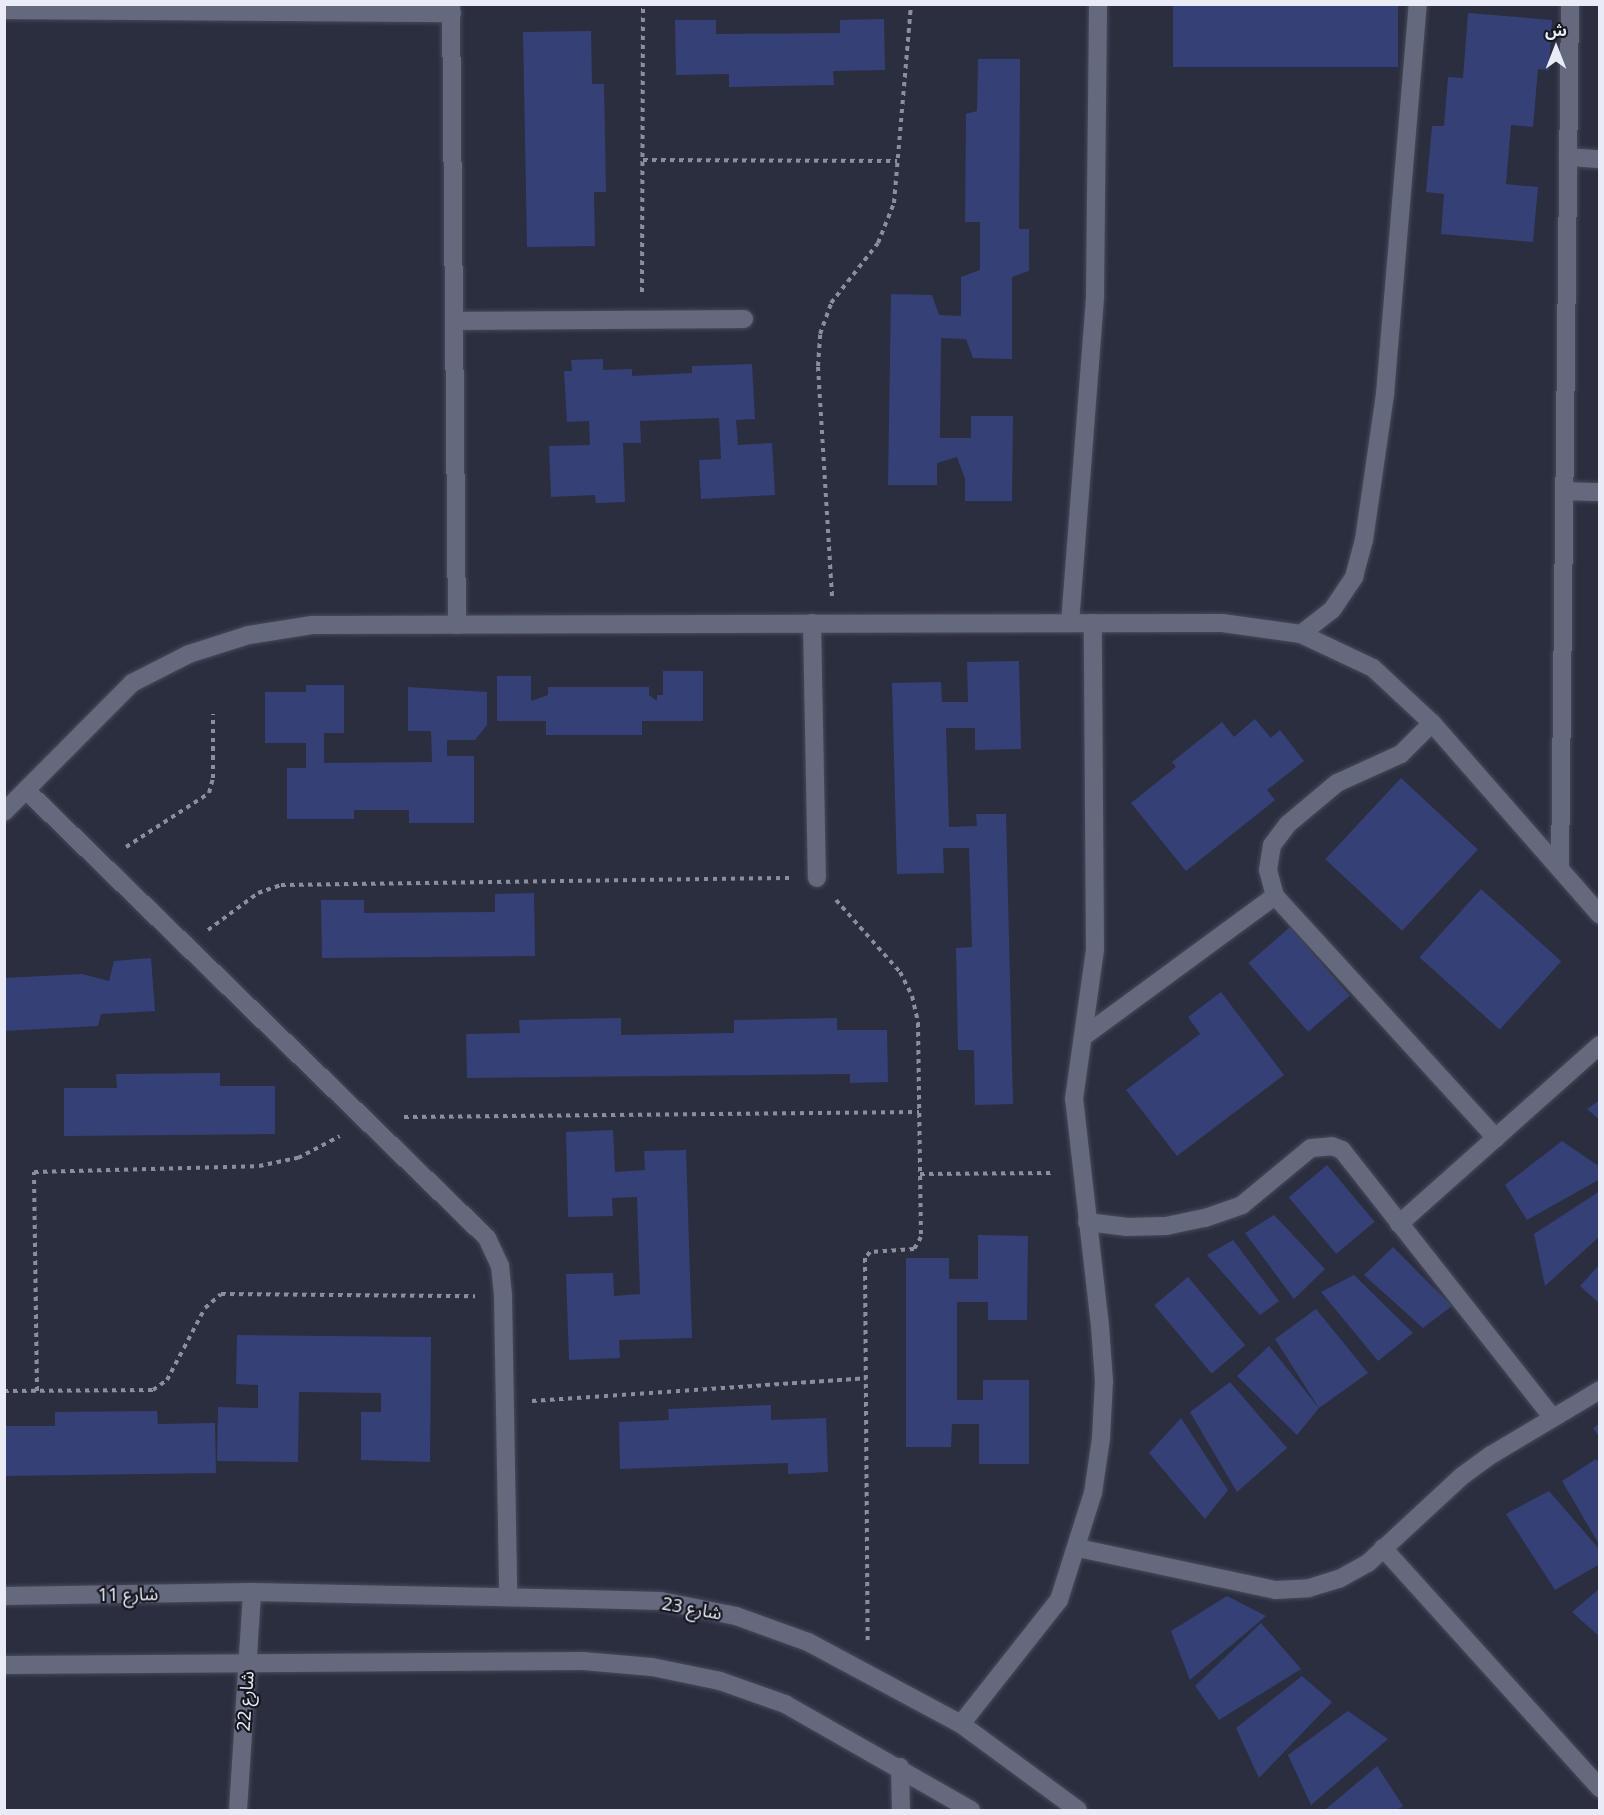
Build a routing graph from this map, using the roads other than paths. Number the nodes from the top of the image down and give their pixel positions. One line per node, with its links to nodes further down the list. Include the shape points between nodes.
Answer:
1 (1098, 4): 12 (street, via 1095,295)
2 (1418, 4): 16 (street, via 1385,394 1364,540 1354,577 1332,610)
3 (1570, 4): 6 (street)
4 (452, 9): 5 (street); 9 (street)
5 (4, 10)
6 (1568, 157): 7 (street); 10 (street)
7 (1599, 159)
8 (744, 319): 9 (street)
9 (454, 321): 15 (street)
10 (1564, 491): 11 (street); 20 (street)
11 (1599, 492)
12 (1070, 623): 13 (street); 14 (street)
13 (1093, 623): 16 (street, via 1221,623); 24 (street, via 1095,949)
14 (812, 624): 15 (street); 21 (street)
15 (457, 625): 18 (street, via 312,625 249,635 189,654 132,684)
16 (1301, 634): 17 (street, via 1373,668)
17 (1432, 723): 20 (street); 22 (street, via 1401,754 1337,783 1288,824 1272,844 1268,870)
18 (26, 790): 19 (street); 35 (street, via 487,1238 500,1266 502,1296)
19 (4, 812)
20 (1560, 869): 23 (street)
21 (817, 878)
22 (1275, 896): 24 (street); 26 (street)
23 (1599, 915)
24 (1083, 1037): 27 (street, via 1074,1099)
25 (1599, 1045): 26 (street)
26 (1496, 1138): 28 (street)
27 (1087, 1222): 28 (street, via 1126,1227 1166,1226 1204,1218 1242,1205 1311,1148 1322,1145 1341,1150); 31 (street, via 1104,1382 1093,1493)
28 (1399, 1224): 30 (street)
29 (1599, 1390): 30 (street)
30 (1553, 1418): 32 (street, via 1462,1476)
31 (1078, 1548): 32 (street, via 1276,1590 1309,1588 1339,1579 1368,1563); 38 (street, via 1059,1600)
32 (1383, 1548): 40 (street)
33 (252, 1592): 34 (street, شارع 11); 35 (street, شارع 23); 36 (street, شارع 22)
34 (4, 1596)
35 (508, 1598): 38 (street, شارع 23, via 661,1601 736,1616 808,1642)
36 (247, 1661): 37 (street); 39 (street, via 583,1661 652,1667 720,1681 785,1704); 41 (street, شارع 22)
37 (4, 1665)
38 (961, 1724): 44 (street, شارع 23)
39 (900, 1767): 42 (street); 43 (street)
40 (1599, 1788)
41 (238, 1810)
42 (901, 1810)
43 (971, 1810)
44 (1078, 1810)

